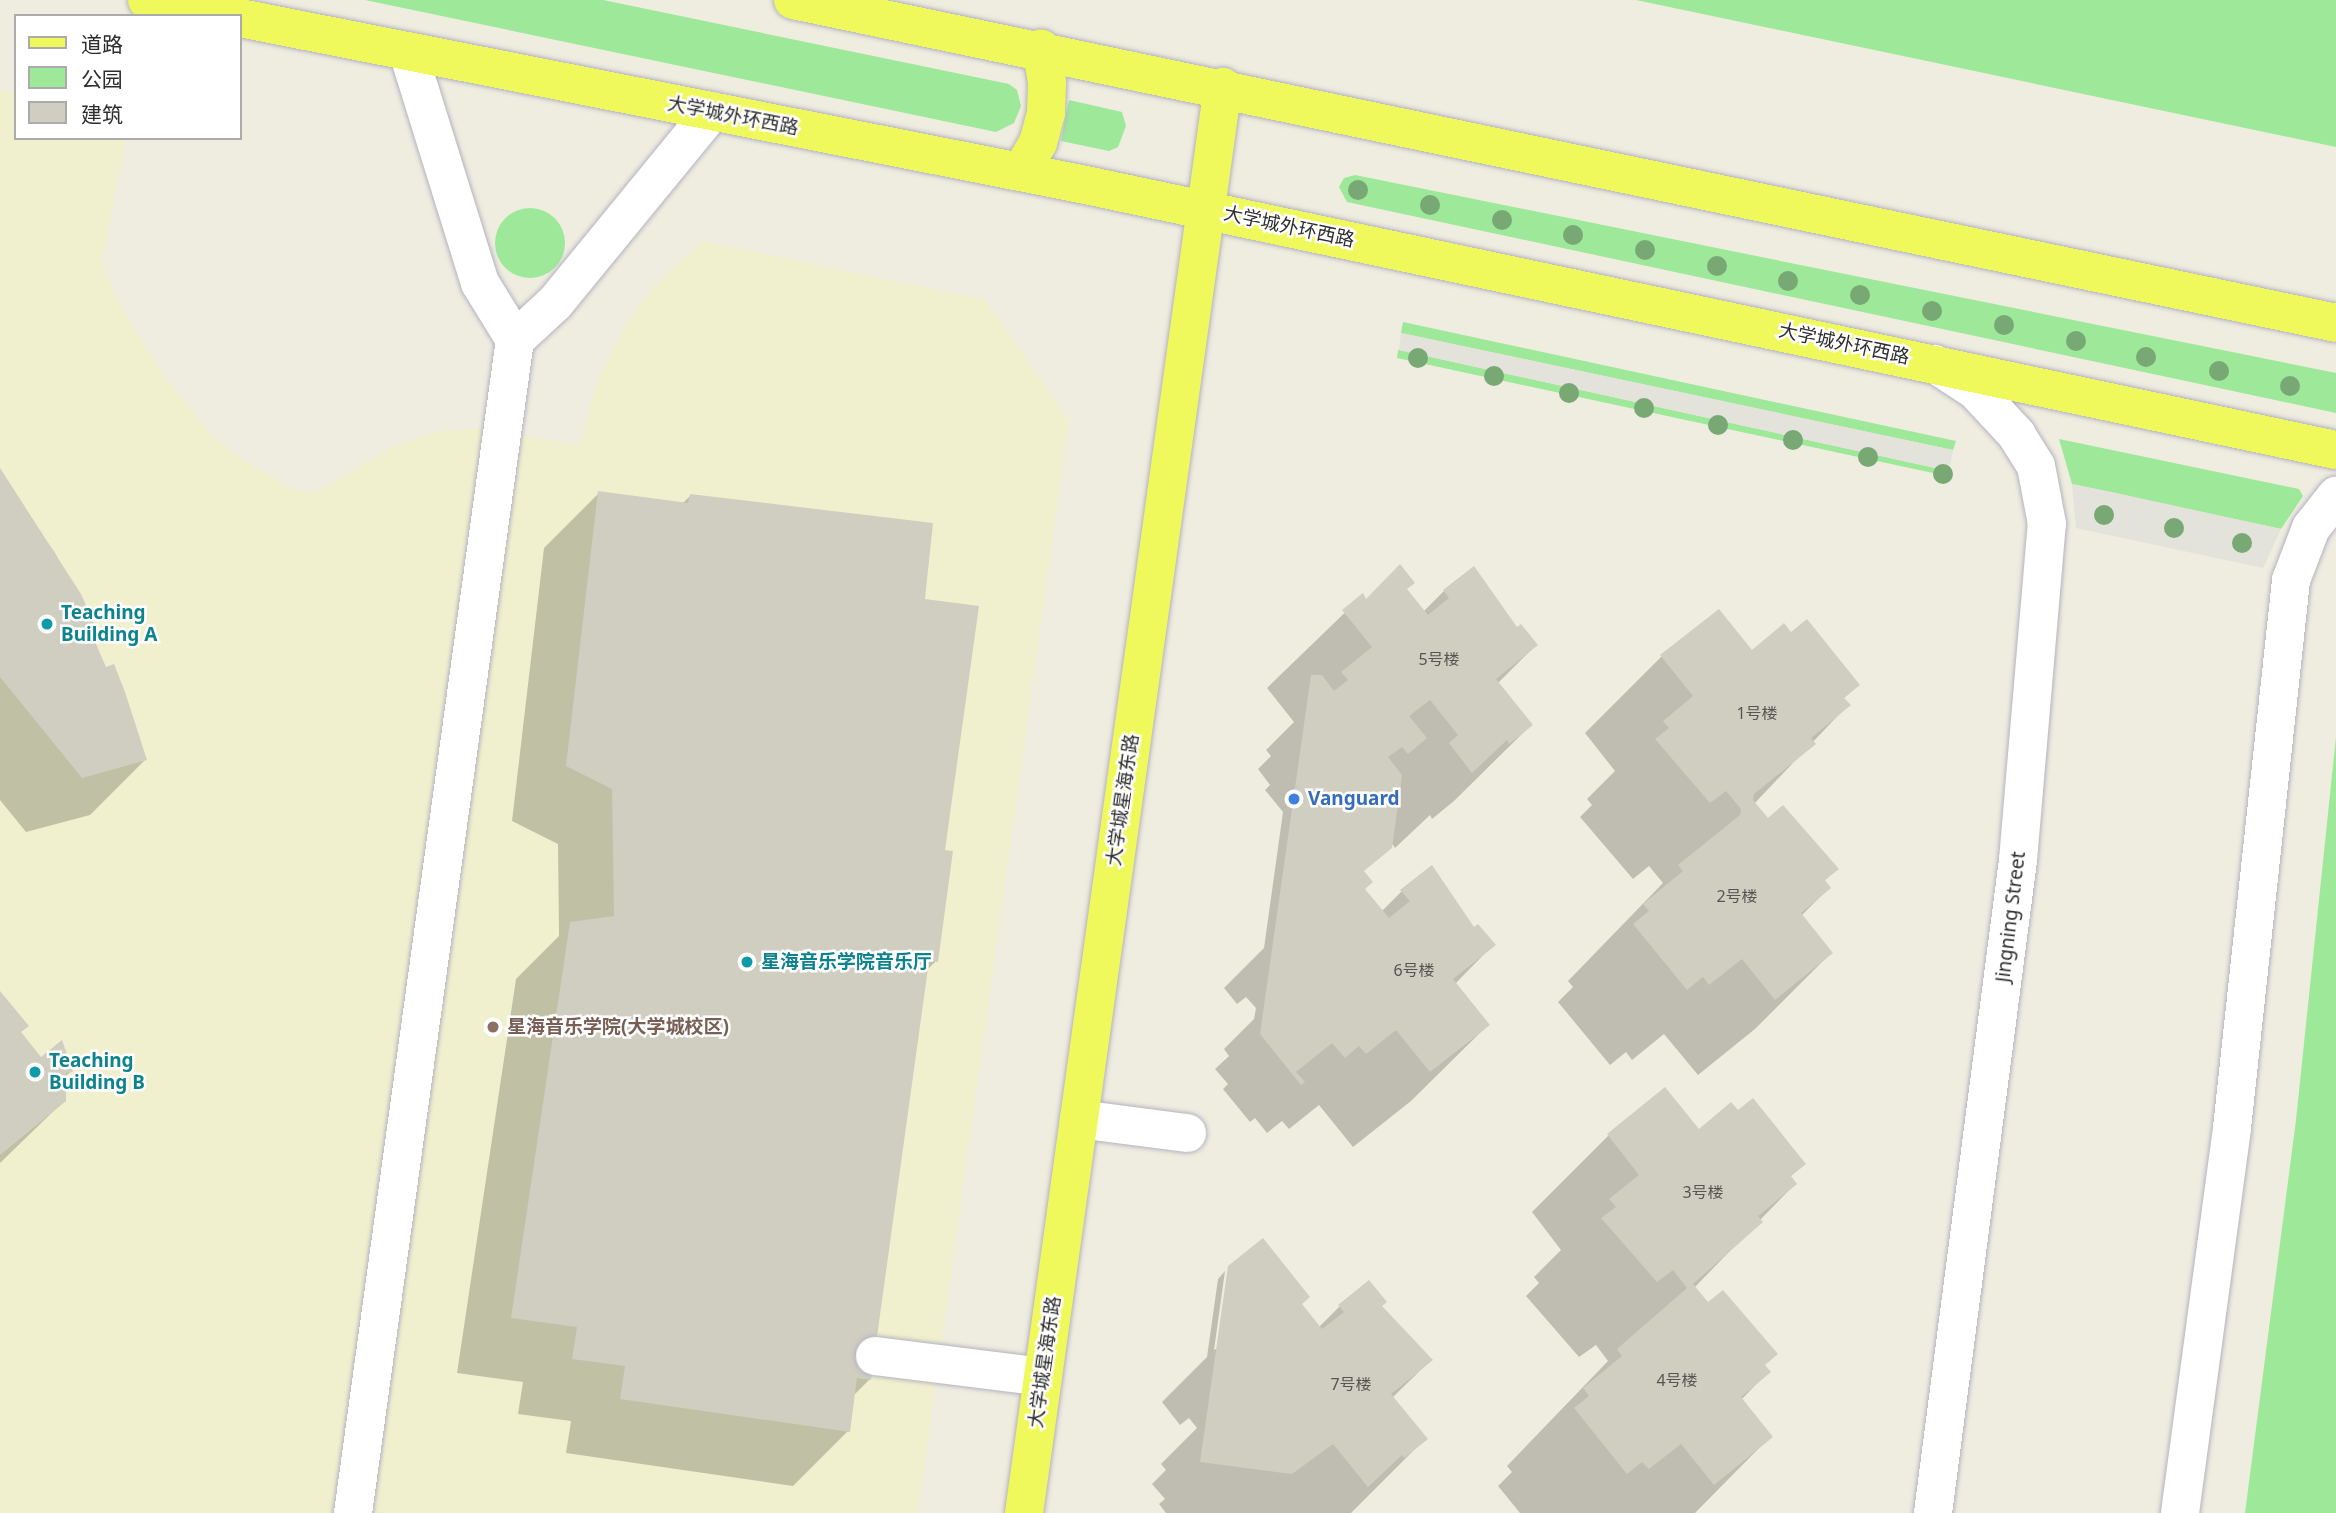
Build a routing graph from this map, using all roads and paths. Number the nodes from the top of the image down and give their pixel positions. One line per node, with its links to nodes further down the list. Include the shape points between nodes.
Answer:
1 (147, 0): 3 (main road)
2 (793, 0): 5 (main road)
3 (217, 14)
4 (242, 18): 6 (main road, 大学城外环西路)
5 (1041, 49): 7 (main road); 9 (main road, via 1046,113 1038,143)
6 (408, 52): 8 (main road, 大学城外环西路); 12 (street, via 480,282)
7 (1223, 87): 10 (main road, 大学城星海东路); 11 (main road)
8 (712, 111): 9 (main road, 大学城外环西路); 12 (street, via 555,303)
9 (1021, 173): 10 (main road, 大学城外环西路)
10 (1206, 210): 13 (main road, 大学城外环西路); 16 (main road, 大学城星海东路)
11 (2336, 323)
12 (515, 340): 20 (street)
13 (1933, 363): 14 (main road, 大学城外环西路); 22 (street, Jingning Street, via 1975,390 2017,435 2036,466 2047,524 2018,860)
14 (2336, 450)
15 (2336, 496): 23 (street, via 2311,528 2291,580 2232,1128)
16 (1079, 1119): 17 (street); 19 (main road, 大学城星海东路)
17 (1187, 1133)
18 (875, 1356): 19 (street)
19 (1043, 1377): 21 (main road, 大学城星海东路)
20 (354, 1513)
21 (1024, 1513)
22 (1933, 1513)
23 (2180, 1513)

